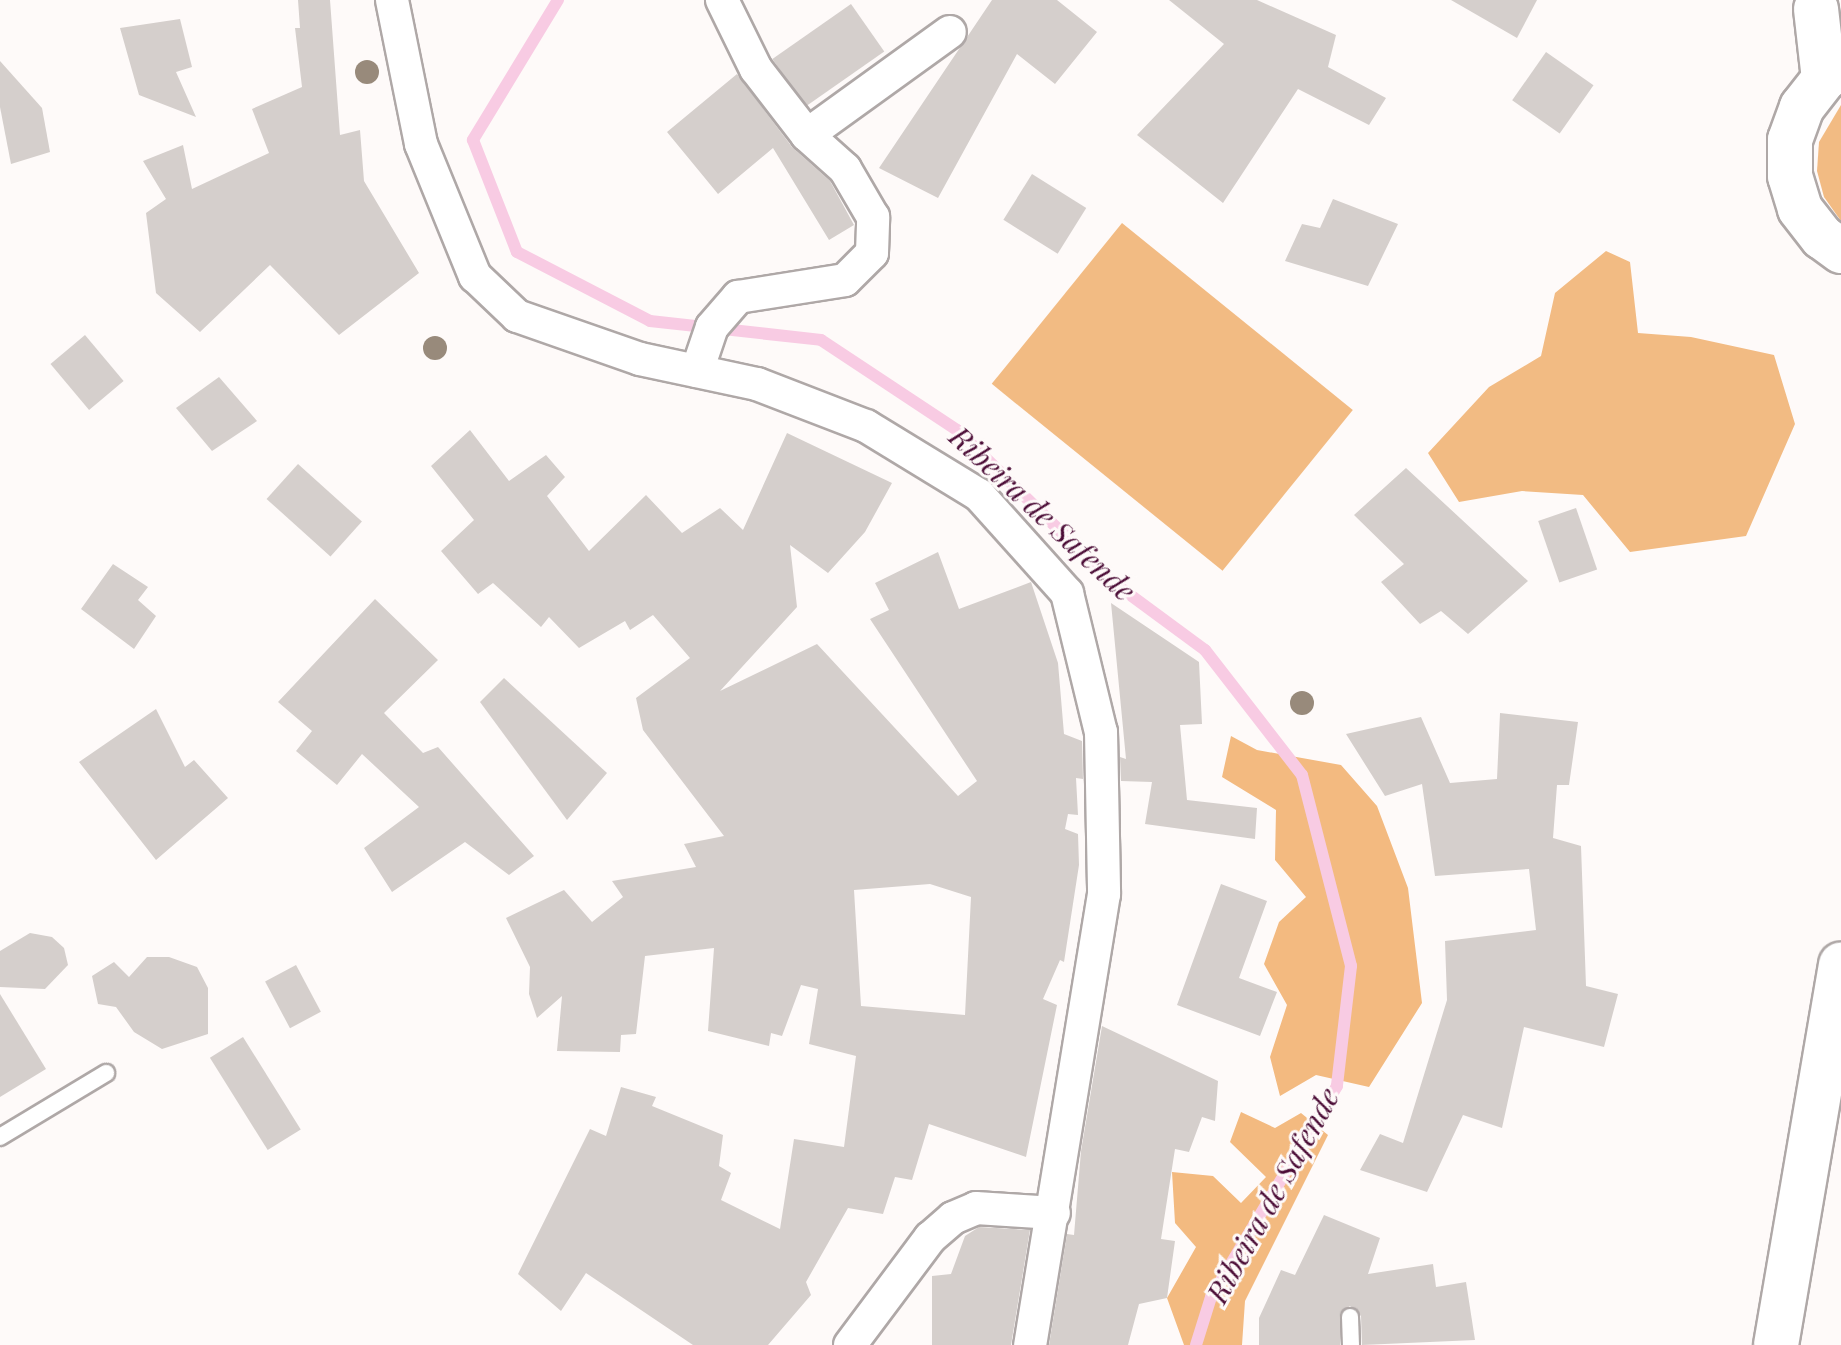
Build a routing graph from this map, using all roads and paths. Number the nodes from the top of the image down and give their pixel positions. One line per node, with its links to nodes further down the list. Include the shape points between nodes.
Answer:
1 (392, 0): 8 (street, via 421,144 475,276 517,316 640,359)
2 (722, 0): 6 (street, via 756,69)
3 (1822, 11): 5 (main road)
4 (950, 32): 6 (street)
5 (1832, 73): 7 (main road, via 1802,107 1790,140 1790,176 1800,209)
6 (807, 135): 8 (street, via 845,169 873,217 872,253 845,280 738,297 712,327)
7 (1841, 251)
8 (697, 371): 12 (street, via 757,384 866,426 979,495 1067,593 1101,732 1104,894)
9 (1841, 965): 17 (main road)
10 (106, 1073): 11 (lane)
11 (0, 1137)
12 (1054, 1213): 14 (street, via 976,1208 953,1218 930,1238); 15 (street)
13 (1350, 1317): 16 (lane)
14 (850, 1345)
15 (1030, 1345)
16 (1351, 1345)
17 (1776, 1345)

